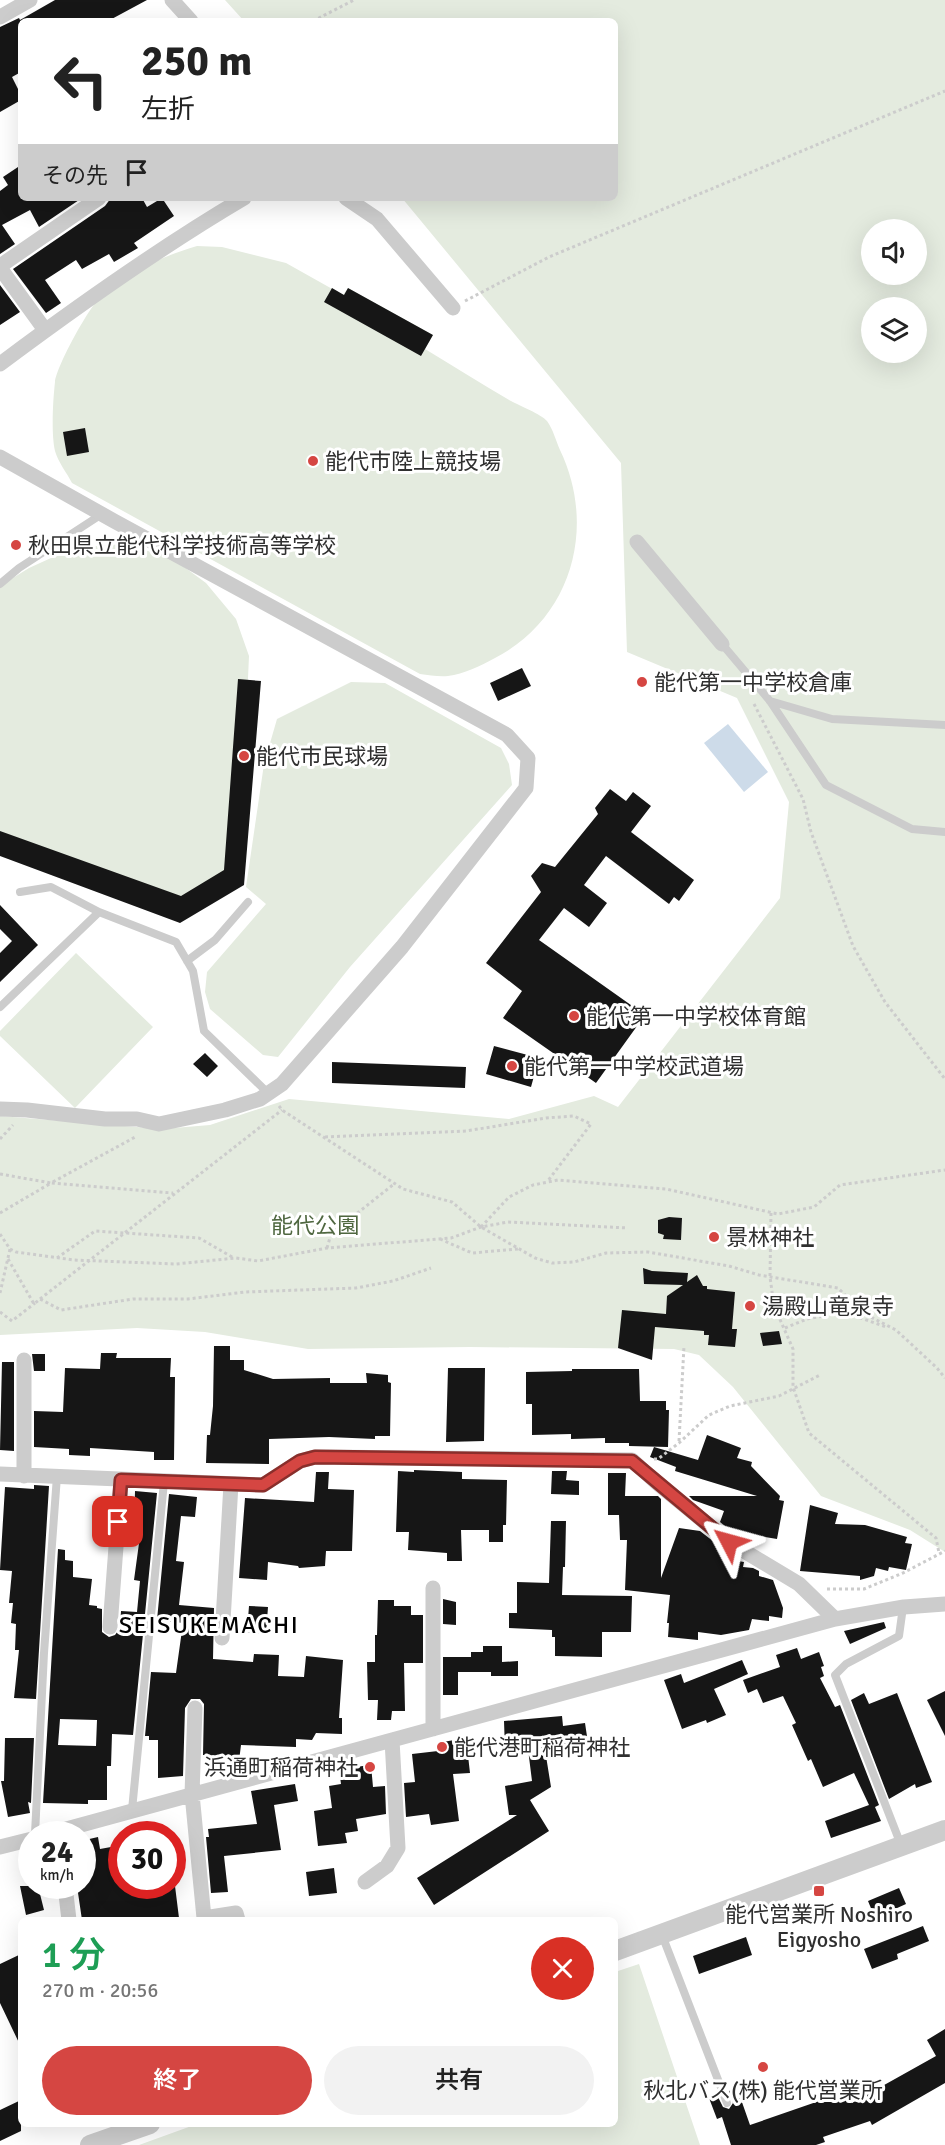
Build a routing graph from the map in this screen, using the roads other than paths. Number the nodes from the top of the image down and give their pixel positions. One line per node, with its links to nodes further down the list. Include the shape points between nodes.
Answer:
1 (30, 0): 3 (street)
2 (172, 0): 4 (street)
3 (0, 17)
4 (188, 18)
5 (95, 201): 8 (street)
6 (239, 201): 10 (street)
7 (350, 201): 9 (street, via 377,219)
8 (0, 267): 10 (street)
9 (453, 308)
10 (45, 330): 11 (street)
11 (0, 364)
12 (0, 456): 13 (street)
13 (102, 514): 15 (lane); 25 (street, via 507,735 528,758 526,788 402,947 319,1045 282,1084)
14 (637, 542): 16 (street)
15 (0, 584)
16 (722, 644): 17 (lane)
17 (770, 701): 18 (lane, via 832,719); 19 (lane, via 826,785 912,829)
18 (945, 724)
19 (945, 832)
20 (20, 892): 22 (lane, via 51,887)
21 (248, 902): 23 (lane, via 215,940)
22 (99, 912): 23 (lane, via 176,942); 24 (lane)
23 (188, 961): 25 (lane, via 204,1030)
24 (0, 1007)
25 (268, 1093): 26 (street, via 225,1110 159,1124 138,1119)
26 (0, 1109)
27 (24, 1360): 29 (street)
28 (0, 1474): 29 (street)
29 (24, 1476): 30 (street)
30 (57, 1476): 31 (street); 45 (lane)
31 (121, 1480): 32 (street); 38 (street)
32 (164, 1482): 33 (street); 44 (lane)
33 (231, 1484): 37 (street, via 263,1485 300,1461 315,1457 632,1461 729,1542 798,1584); 39 (street)
34 (433, 1588): 41 (street)
35 (945, 1604): 36 (street)
36 (904, 1607): 37 (street); 49 (lane, via 899,1636 846,1664 835,1675)
37 (835, 1619): 41 (street)
38 (110, 1628)
39 (222, 1638)
40 (195, 1708): 43 (street)
41 (433, 1729): 42 (street)
42 (392, 1740): 43 (street); 51 (street, via 398,1848 387,1866)
43 (192, 1794): 44 (street); 54 (street)
44 (132, 1810): 46 (street)
45 (36, 1821)
46 (96, 1821)
47 (945, 1830): 49 (street)
48 (18, 1842): 50 (street)
49 (901, 1845): 57 (street)
50 (0, 1847)
51 (365, 1882)
52 (67, 1899): 53 (street)
53 (69, 1917)
54 (204, 1917)
55 (210, 1917): 56 (street, via 236,1913)
56 (237, 1917)
57 (661, 1934): 58 (street); 59 (lane)
58 (618, 1950)
59 (727, 2103)
60 (141, 2127): 61 (street)
61 (90, 2145)

